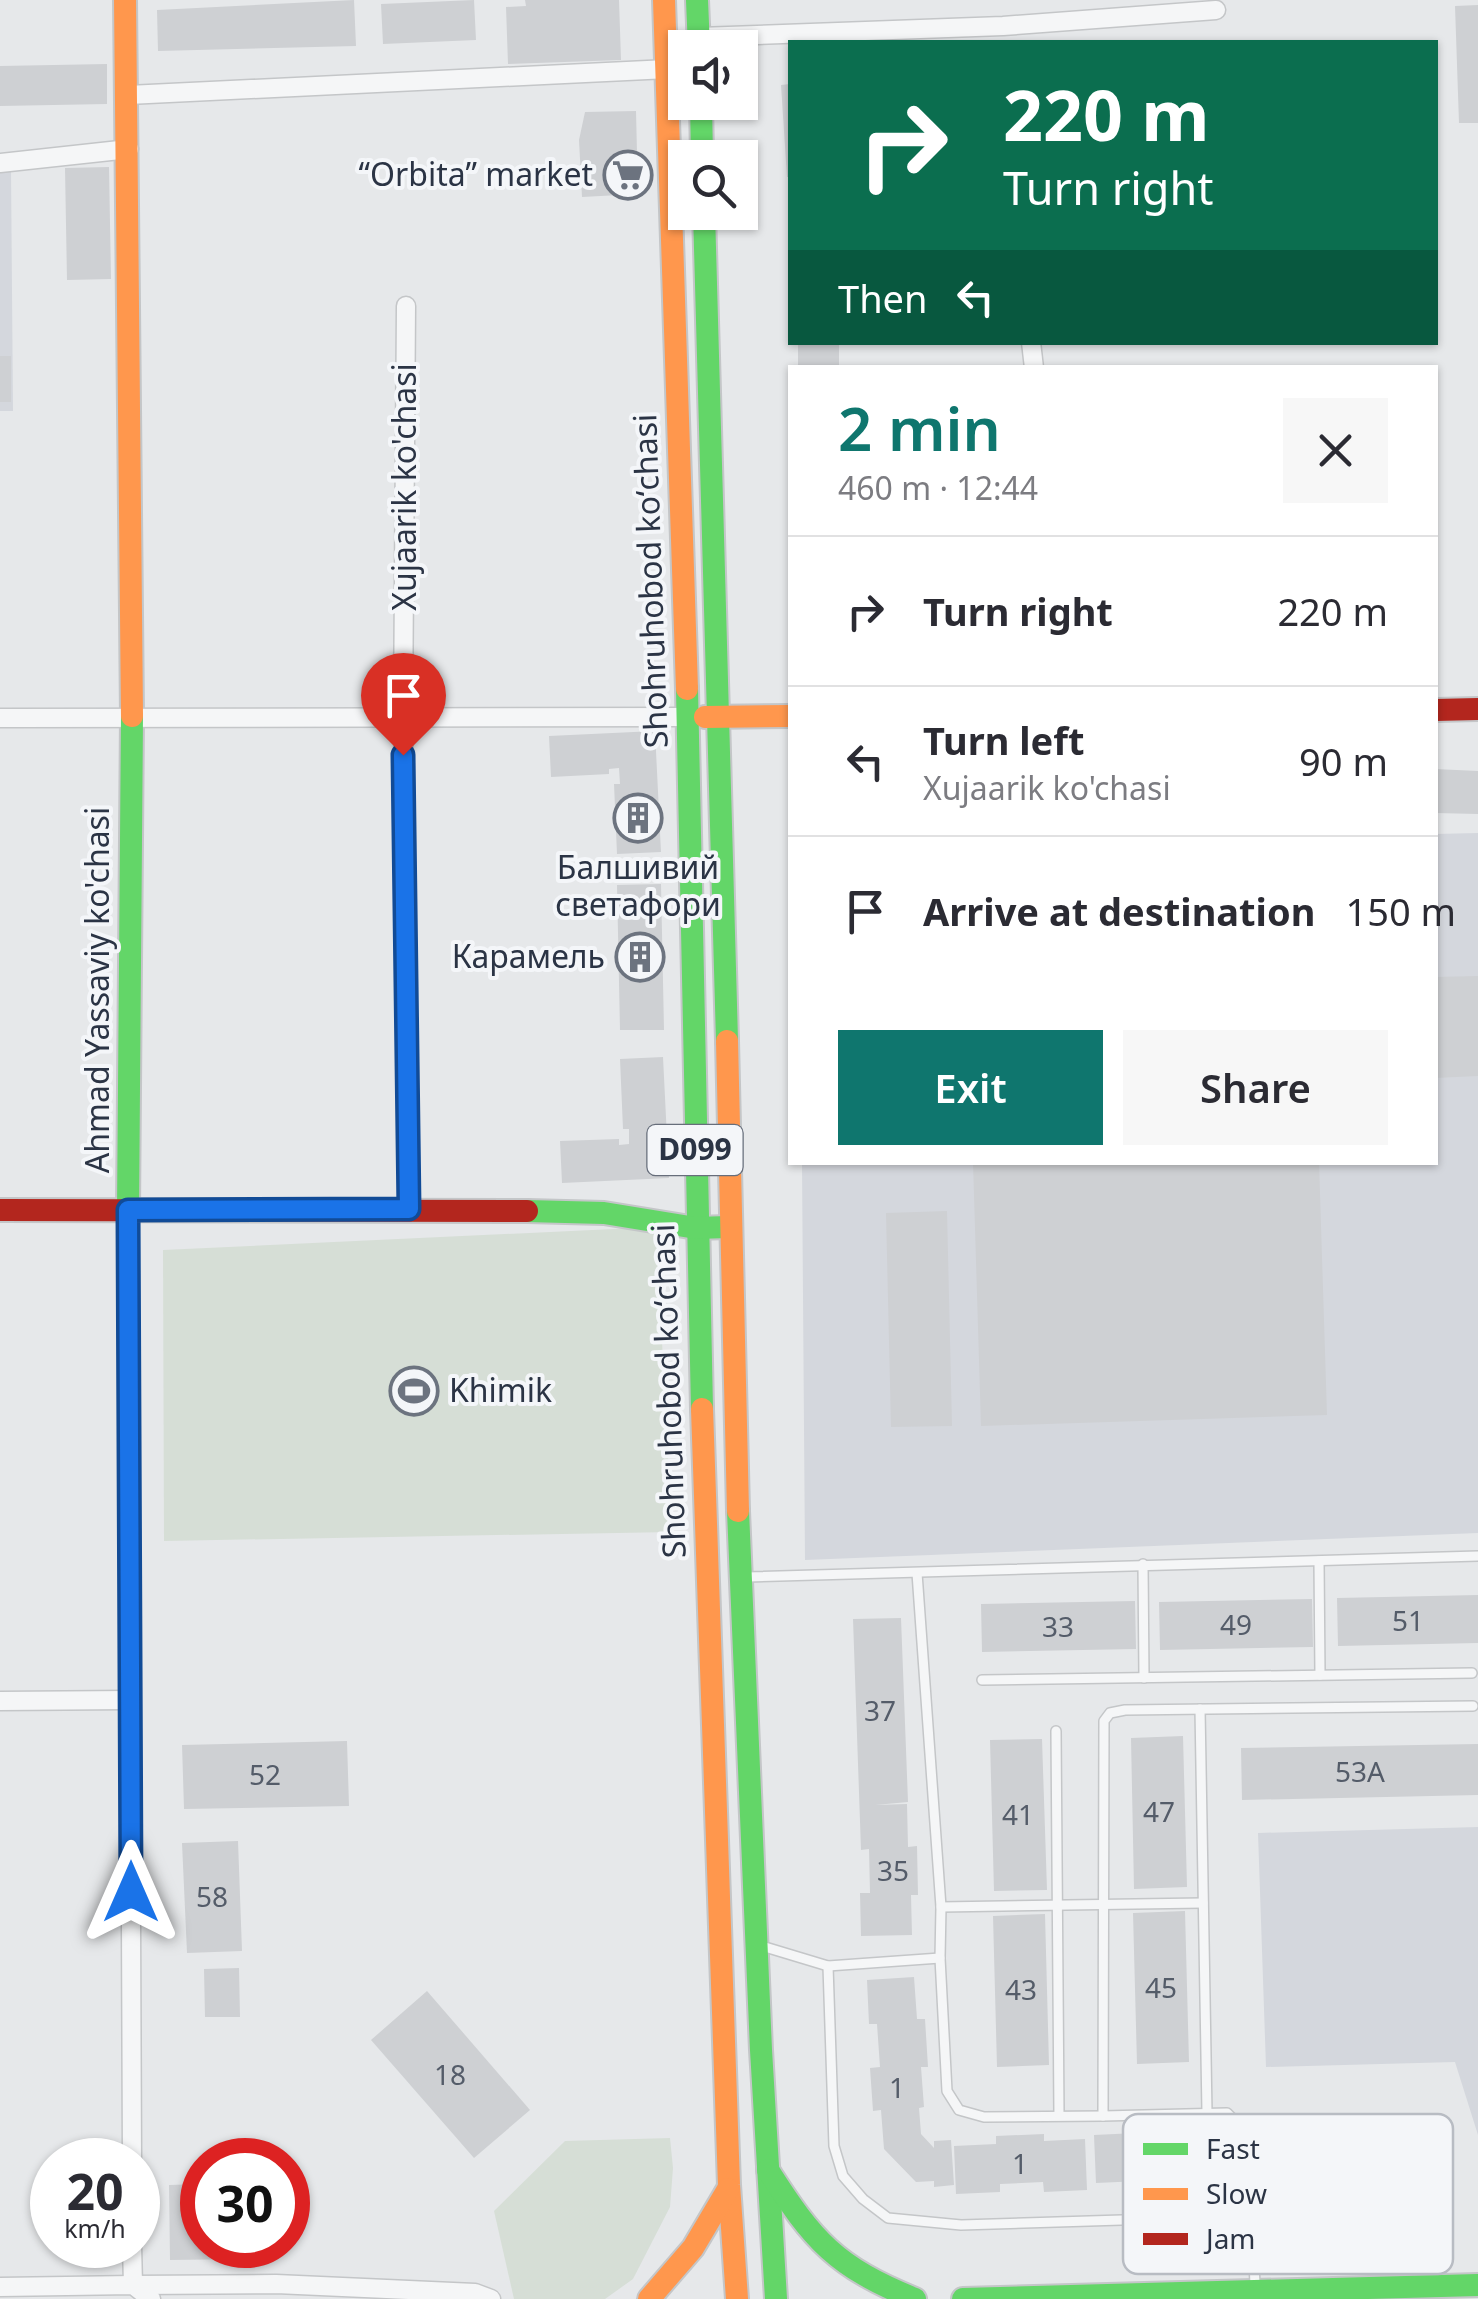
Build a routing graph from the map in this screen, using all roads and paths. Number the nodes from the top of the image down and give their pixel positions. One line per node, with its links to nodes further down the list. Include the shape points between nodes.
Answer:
1 (125, 0): 9 (main road, Ahmad Yassaviy ko'chasi)
2 (664, 0): 8 (main road, Shohruhobod koʻchasi / D099)
3 (697, 0): 5 (main road)
4 (1216, 10): 6 (street)
5 (698, 30)
6 (1004, 34): 7 (street)
7 (758, 40)
8 (668, 70): 9 (street)
9 (128, 95): 11 (main road, Ahmad Yassaviy ko'chasi)
10 (670, 120): 17 (main road, Shohruhobod koʻchasi / D099)
11 (129, 149): 12 (street); 22 (main road, Ahmad Yassaviy ko'chasi)
12 (0, 163)
13 (704, 230): 20 (main road, Shohruhobod koʻchasi / D099)
14 (406, 306): 19 (street, Xujaarik ko'chasi)
15 (1478, 709): 16 (main road)
16 (1438, 710)
17 (688, 716): 19 (street); 20 (main road); 27 (main road, Shohruhobod koʻchasi / D099)
18 (788, 716): 20 (main road)
19 (403, 717): 22 (street); 23 (street, Xujaarik ko'chasi)
20 (718, 717): 26 (main road, Shohruhobod koʻchasi / D099)
21 (0, 718): 22 (street)
22 (132, 719): 25 (main road, Ahmad Yassaviy ko'chasi)
23 (409, 1209): 25 (main road); 27 (main road, via 604,1213)
24 (0, 1210): 25 (main road)
25 (128, 1210): 37 (street, Ahmad Yassaviy ko'chasi)
26 (728, 1227): 27 (main road); 32 (main road, Shohruhobod koʻchasi / D099)
27 (696, 1228): 57 (main road, Shohruhobod koʻchasi / D099)
28 (1478, 1556): 29 (lane)
29 (1318, 1561): 30 (lane); 34 (lane)
30 (1143, 1564): 31 (lane); 35 (lane)
31 (917, 1573): 32 (lane); 45 (lane)
32 (740, 1577): 46 (main road, Shohruhobod koʻchasi / D099)
33 (1472, 1673): 34 (lane)
34 (1320, 1676): 35 (lane)
35 (1144, 1678): 36 (lane)
36 (982, 1680)
37 (130, 1700): 38 (street); 55 (street, Ahmad Yassaviy ko'chasi)
38 (0, 1701)
39 (1474, 1706): 40 (lane)
40 (1200, 1709): 42 (lane); 43 (lane, via 1126,1710 1104,1721)
41 (1056, 1732): 44 (lane)
42 (1204, 1903): 43 (lane); 49 (lane)
43 (1105, 1904): 44 (lane); 54 (lane)
44 (1057, 1906): 45 (lane); 52 (lane)
45 (941, 1907): 47 (lane)
46 (756, 1944): 48 (lane); 56 (main road, Shohruhobod koʻchasi / D099)
47 (940, 1958): 48 (lane); 52 (lane, via 947,2091 959,2110 984,2117)
48 (828, 1966): 58 (lane, via 834,2146 843,2176 863,2199 888,2218 960,2225)
49 (1207, 2113): 50 (lane); 51 (lane)
50 (1172, 2114)
51 (1227, 2114)
52 (1058, 2115): 54 (lane)
53 (1123, 2115): 54 (lane)
54 (1103, 2116)
55 (132, 2138)
56 (767, 2168): 71 (main road, Shohruhobod koʻchasi / D099); 72 (main road, via 832,2254 865,2278)
57 (730, 2185): 69 (main road, via 709,2228); 70 (main road, Shohruhobod koʻchasi / D099)
58 (1123, 2220)
59 (132, 2268): 61 (street)
60 (1254, 2274): 65 (lane)
61 (132, 2285): 63 (street); 64 (street); 67 (street)
62 (1478, 2286): 65 (main road)
63 (0, 2287)
64 (271, 2292): 68 (street, via 475,2293)
65 (1255, 2292): 66 (main road)
66 (1092, 2297): 73 (main road)
67 (151, 2299)
68 (491, 2299)
69 (648, 2299)
70 (737, 2299)
71 (776, 2299)
72 (914, 2299)
73 (963, 2299)

